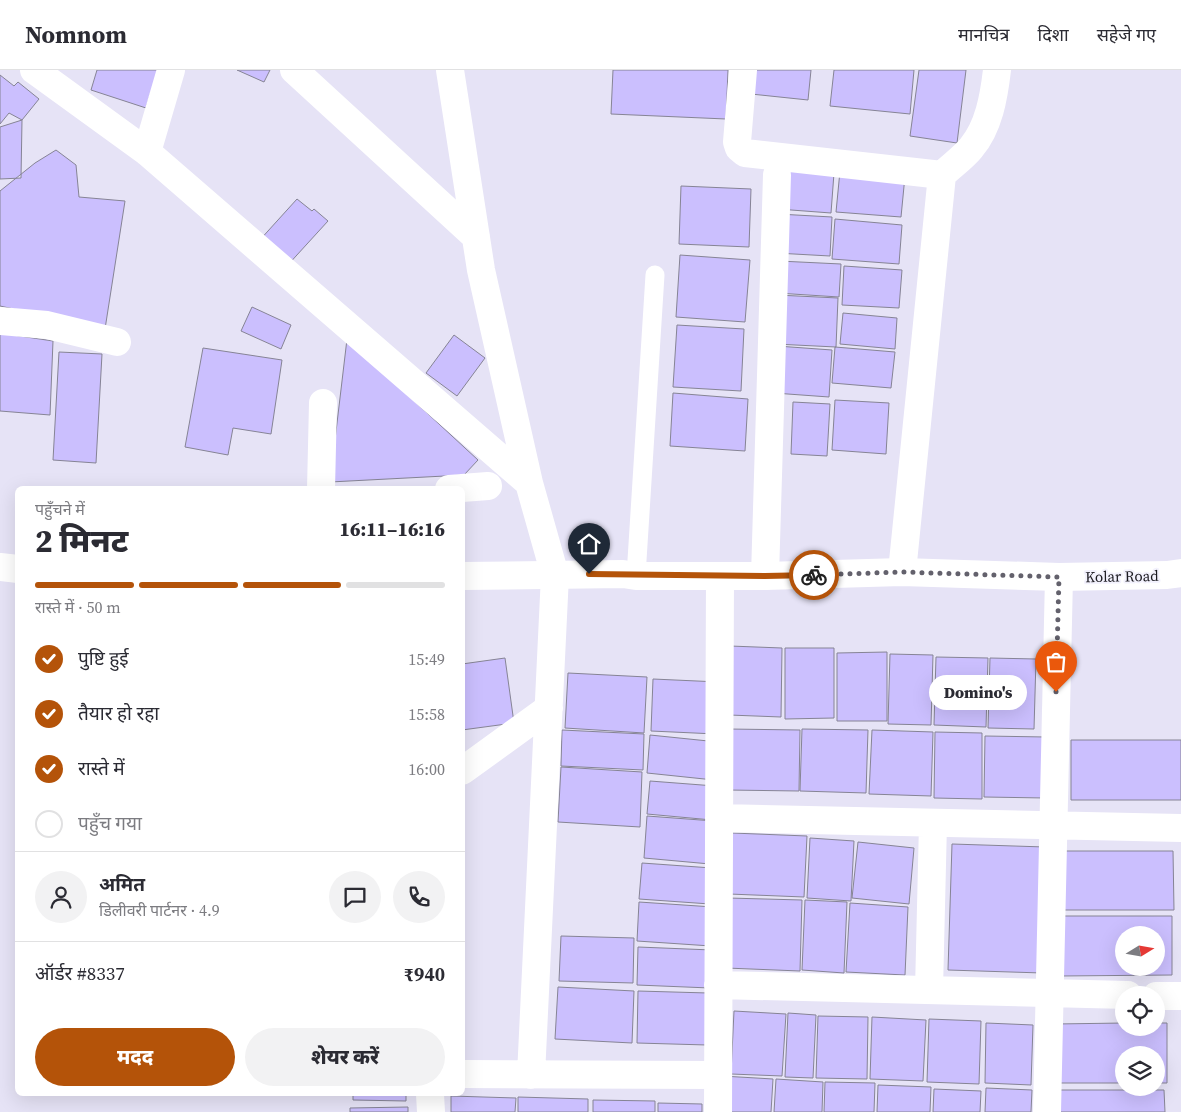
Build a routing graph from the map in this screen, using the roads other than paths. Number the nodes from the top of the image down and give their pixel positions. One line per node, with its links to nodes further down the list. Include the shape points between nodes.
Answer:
1 (34, 70): 7 (street)
2 (171, 70): 7 (street)
3 (294, 70): 10 (street)
4 (450, 70): 10 (street)
5 (743, 70): 9 (street, via 737,142 745,153)
6 (997, 70): 9 (street, via 986,123 972,148)
7 (147, 152): 15 (street)
8 (777, 175): 27 (street)
9 (942, 175): 21 (street)
10 (476, 237): 15 (street)
11 (654, 275): 25 (lane)
12 (0, 321): 13 (street, via 47,325)
13 (117, 342)
14 (323, 403): 16 (street)
15 (529, 483): 23 (street)
16 (321, 486)
17 (488, 486): 18 (street)
18 (465, 488)
19 (0, 567): 20 (street)
20 (15, 568)
21 (902, 572): 27 (street, Kolar Road); 28 (street, Kolar Road)
22 (1181, 573): 28 (street, Kolar Road)
23 (555, 575): 24 (street, Kolar Road); 25 (street, Kolar Road); 29 (street)
24 (465, 576)
25 (636, 576): 26 (street, Kolar Road)
26 (720, 576): 27 (street, Kolar Road); 31 (street)
27 (765, 576)
28 (1059, 577): 33 (street)
29 (549, 708): 30 (street); 42 (street)
30 (465, 770)
31 (719, 818): 32 (street); 35 (street)
32 (933, 823): 33 (street); 36 (street)
33 (1053, 826): 34 (street); 37 (street)
34 (1181, 828)
35 (718, 985): 36 (street); 43 (street)
36 (929, 990): 37 (street)
37 (1049, 993): 38 (street); 47 (street)
38 (1115, 995)
39 (1165, 996): 40 (street)
40 (1180, 996)
41 (465, 1074): 42 (street)
42 (531, 1075): 43 (street)
43 (718, 1075): 46 (street)
44 (430, 1096): 45 (street)
45 (431, 1112)
46 (718, 1112)
47 (1046, 1112)

